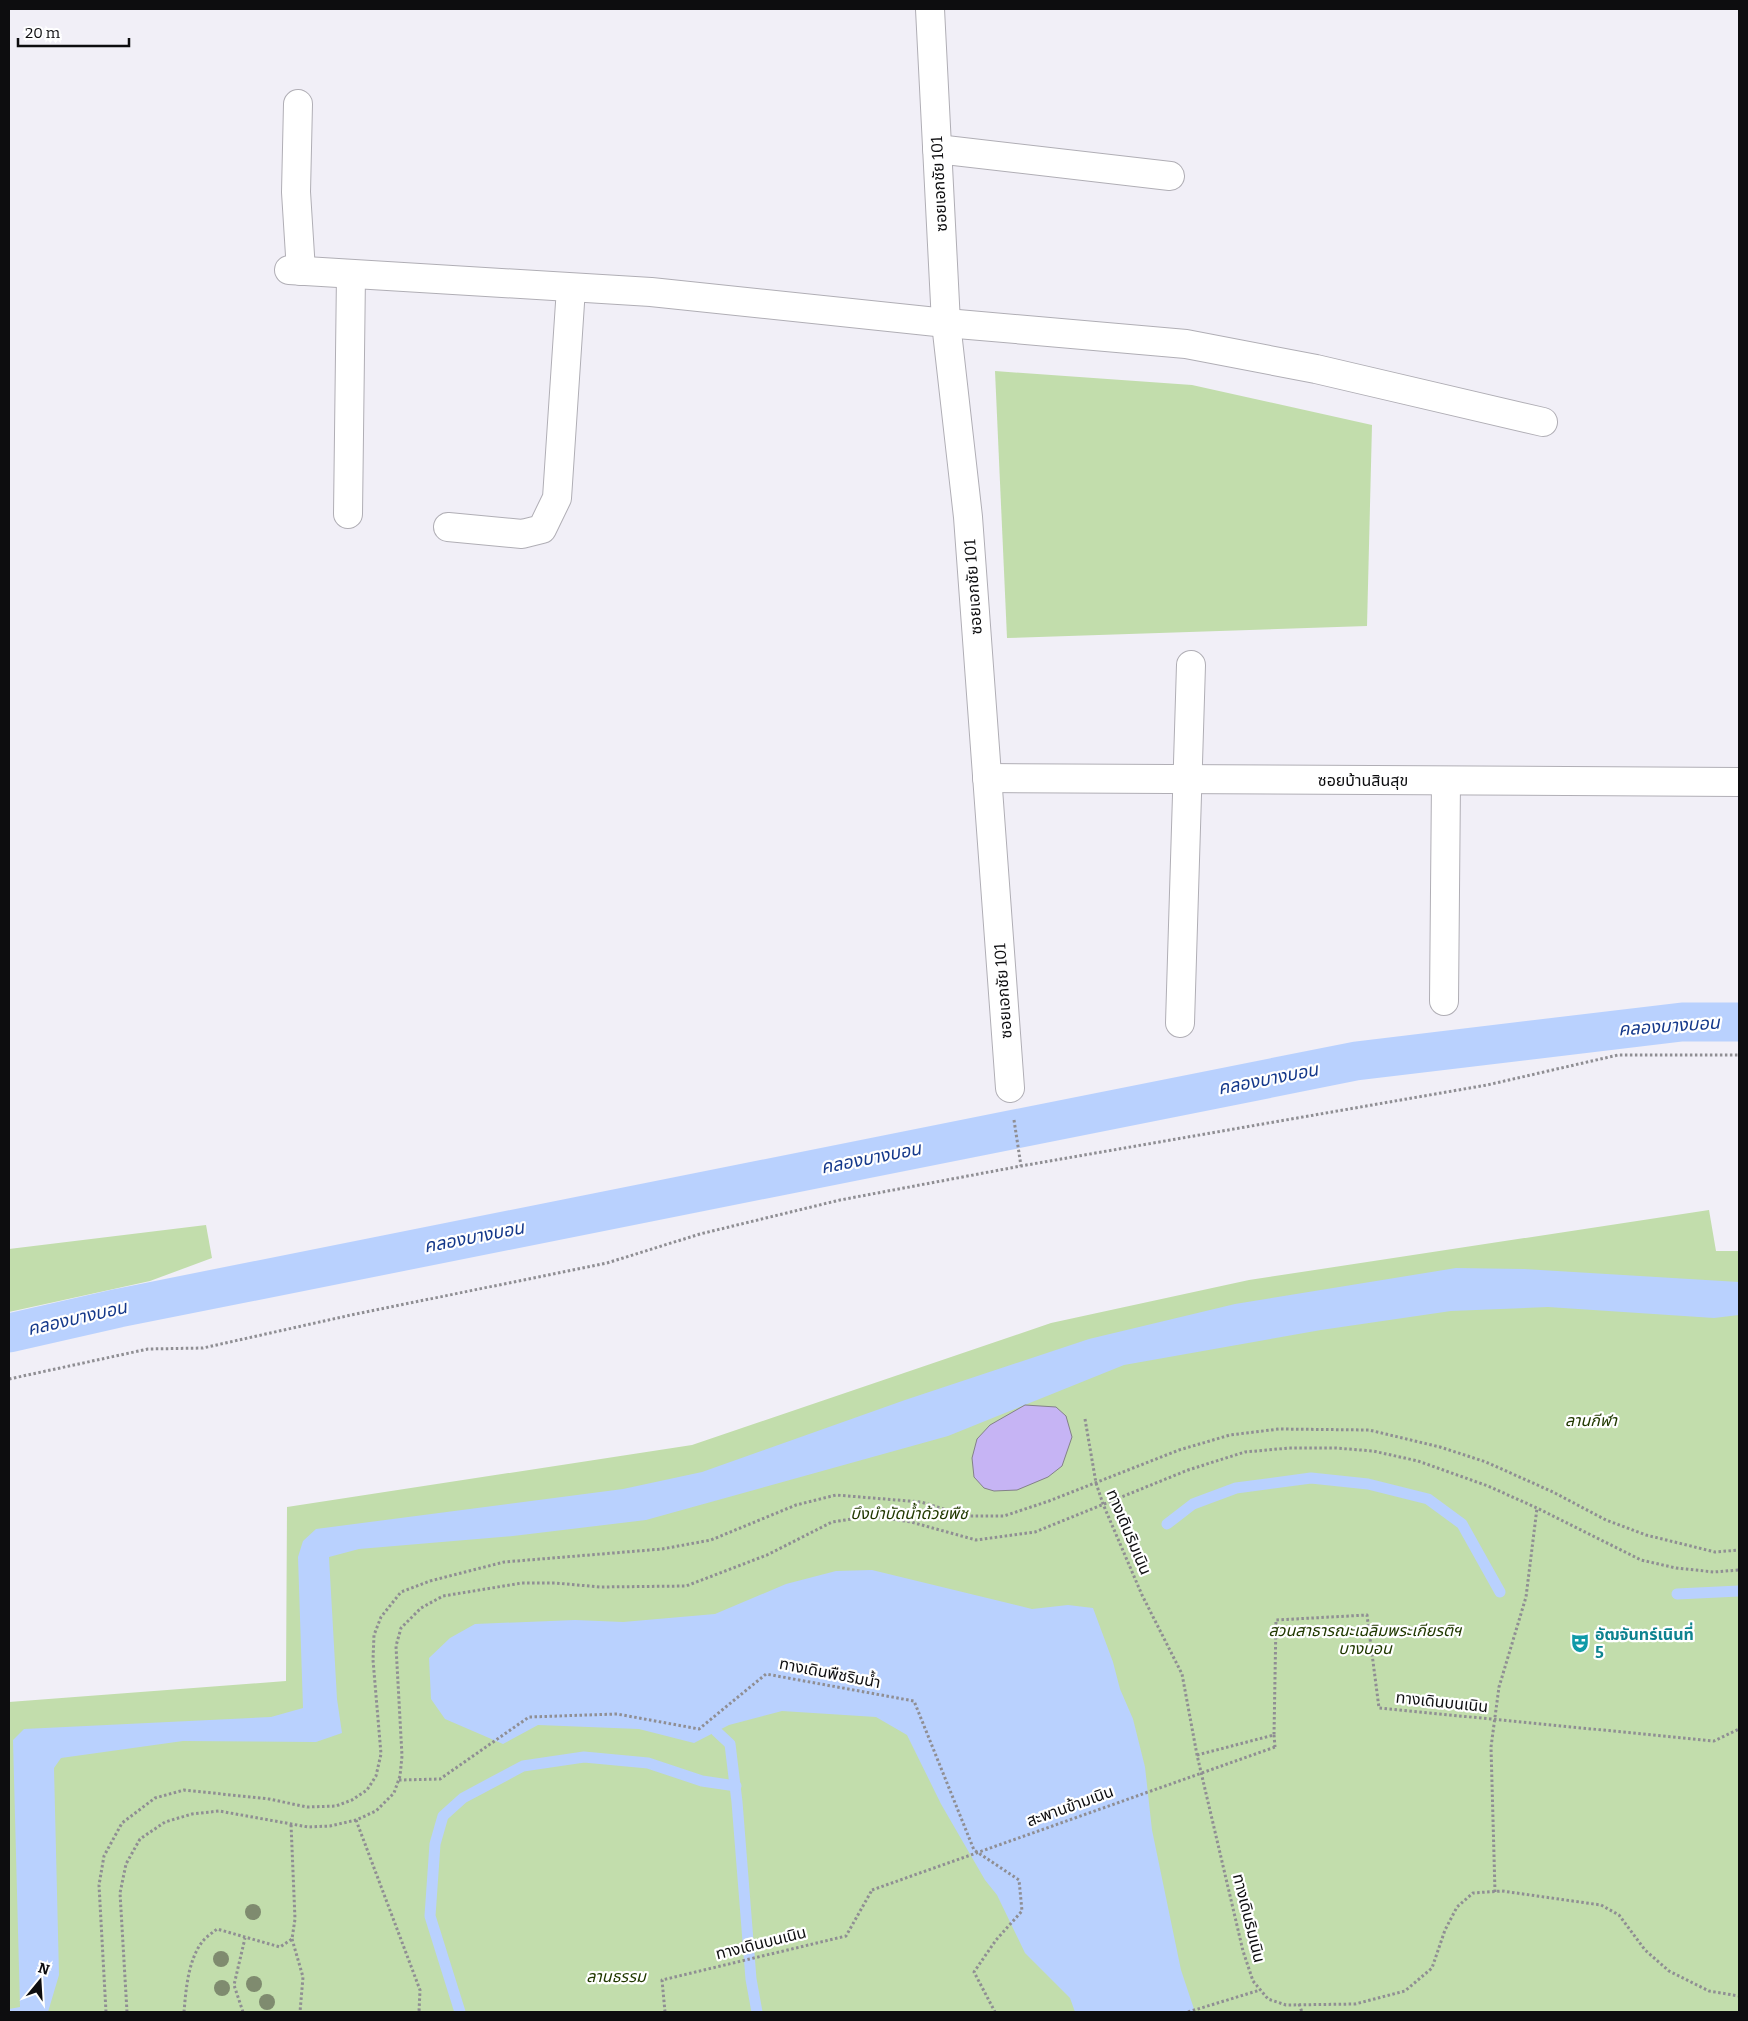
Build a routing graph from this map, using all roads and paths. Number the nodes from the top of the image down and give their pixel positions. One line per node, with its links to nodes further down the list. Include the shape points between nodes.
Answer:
1 (930, 9): 3 (street, ซอยเอกชัย 101)
2 (298, 104): 5 (street, via 295,270)
3 (937, 148): 4 (street); 7 (street, ซอยเอกชัย 101)
4 (1170, 176)
5 (351, 274): 6 (street); 9 (street)
6 (571, 288): 7 (street, via 651,292); 10 (street, via 557,498 542,529 522,534)
7 (946, 323): 8 (street, via 1186,344 1316,369); 12 (street, ซอยเอกชัย 101, via 968,517)
8 (1543, 422)
9 (348, 514)
10 (448, 527)
11 (1191, 665): 13 (street)
12 (987, 778): 13 (street, ซอยบ้านสินสุข); 19 (street, ซอยเอกชัย 101)
13 (1187, 780): 14 (street, ซอยบ้านสินสุข); 17 (street)
14 (1446, 781): 15 (street, ซอยบ้านสินสุข); 16 (street)
15 (1739, 782)
16 (1444, 1002)
17 (1180, 1023)
18 (1739, 1055): 20 (path, via 1618,1055 1487,1085)
19 (1010, 1088): 20 (path)
20 (1021, 1166): 21 (path, via 840,1200 700,1234 607,1263 203,1348 148,1349)
21 (9, 1379)
22 (1086, 1419): 23 (path, ทางเดินริมเนิน)
23 (1096, 1483): 24 (path, ทางเดินริมเนิน); 26 (path, via 1179,1450 1230,1435 1279,1429 1369,1430 1486,1462 1606,1520 1646,1535 1715,1552); 43 (path, via 1004,1516 966,1516 920,1502 836,1496 796,1505 711,1540 662,1549 504,1562 401,1592 381,1617 374,1635 381,1754 376,1776 367,1790 336,1806 307,1807 269,1799 184,1790 155,1798 122,1823 104,1856 99,1886)
24 (1103, 1504): 25 (path, via 1188,1470 1245,1452 1336,1448 1373,1451 1418,1461); 32 (path, ทางเดินริมเนิน, via 1142,1595 1182,1674); 33 (path, via 1035,1532 976,1540 911,1522 872,1516 832,1522 767,1556 686,1586 600,1587 522,1583 443,1596 421,1608 401,1628 396,1646 402,1756)
25 (1537, 1508): 27 (path, via 1642,1560 1704,1571); 28 (path, via 1526,1597 1499,1688)
26 (1739, 1550)
27 (1739, 1570)
28 (1494, 1720): 29 (path, ทางเดินบนเนิน, via 1714,1741); 30 (path, ทางเดินบนเนิน, via 1379,1708 1367,1615 1276,1620); 37 (path, via 1491,1747)
29 (1739, 1729)
30 (1274, 1735): 31 (path, ทางเดินบนเนิน); 32 (path)
31 (1276, 1747): 36 (path, สะพานข้ามเนิน, bridge)
32 (1197, 1754): 40 (path, ทางเดินริมเนิน, via 1243,1950 1253,1981)
33 (399, 1780): 34 (path, via 394,1793 376,1811); 50 (path, ทางเดินพืชริมน้ำ, via 440,1779 529,1717 617,1714 699,1729 766,1674 914,1702 974,1850 1019,1880 1022,1911 974,1972)
34 (356, 1820): 35 (path, via 330,1826); 48 (path, via 420,1990)
35 (292, 1824): 39 (path, via 295,1919); 44 (path, via 219,1811 165,1822 140,1839 126,1864 120,1893)
36 (872, 1890): 49 (path, ทางเดินบนเนิน, via 846,1936 662,1980)
37 (1495, 1892): 41 (path, via 1601,1905 1619,1916 1645,1950 1669,1971 1709,1991); 42 (path, via 1473,1893 1456,1907 1432,1968 1404,1991 1355,2004)
38 (245, 1938): 39 (path, via 280,1947); 45 (path, via 217,1929 202,1942 187,1983); 46 (path, via 234,1985)
39 (292, 1939): 47 (path, via 302,1978)
40 (1260, 1990): 42 (path, via 1268,1999 1286,2005); 51 (path)
41 (1739, 1996)
42 (1299, 2004): 52 (path)
43 (106, 2012)
44 (127, 2012)
45 (184, 2012)
46 (243, 2012)
47 (300, 2012)
48 (419, 2012)
49 (665, 2012)
50 (995, 2012)
51 (1188, 2012)
52 (1302, 2012)

